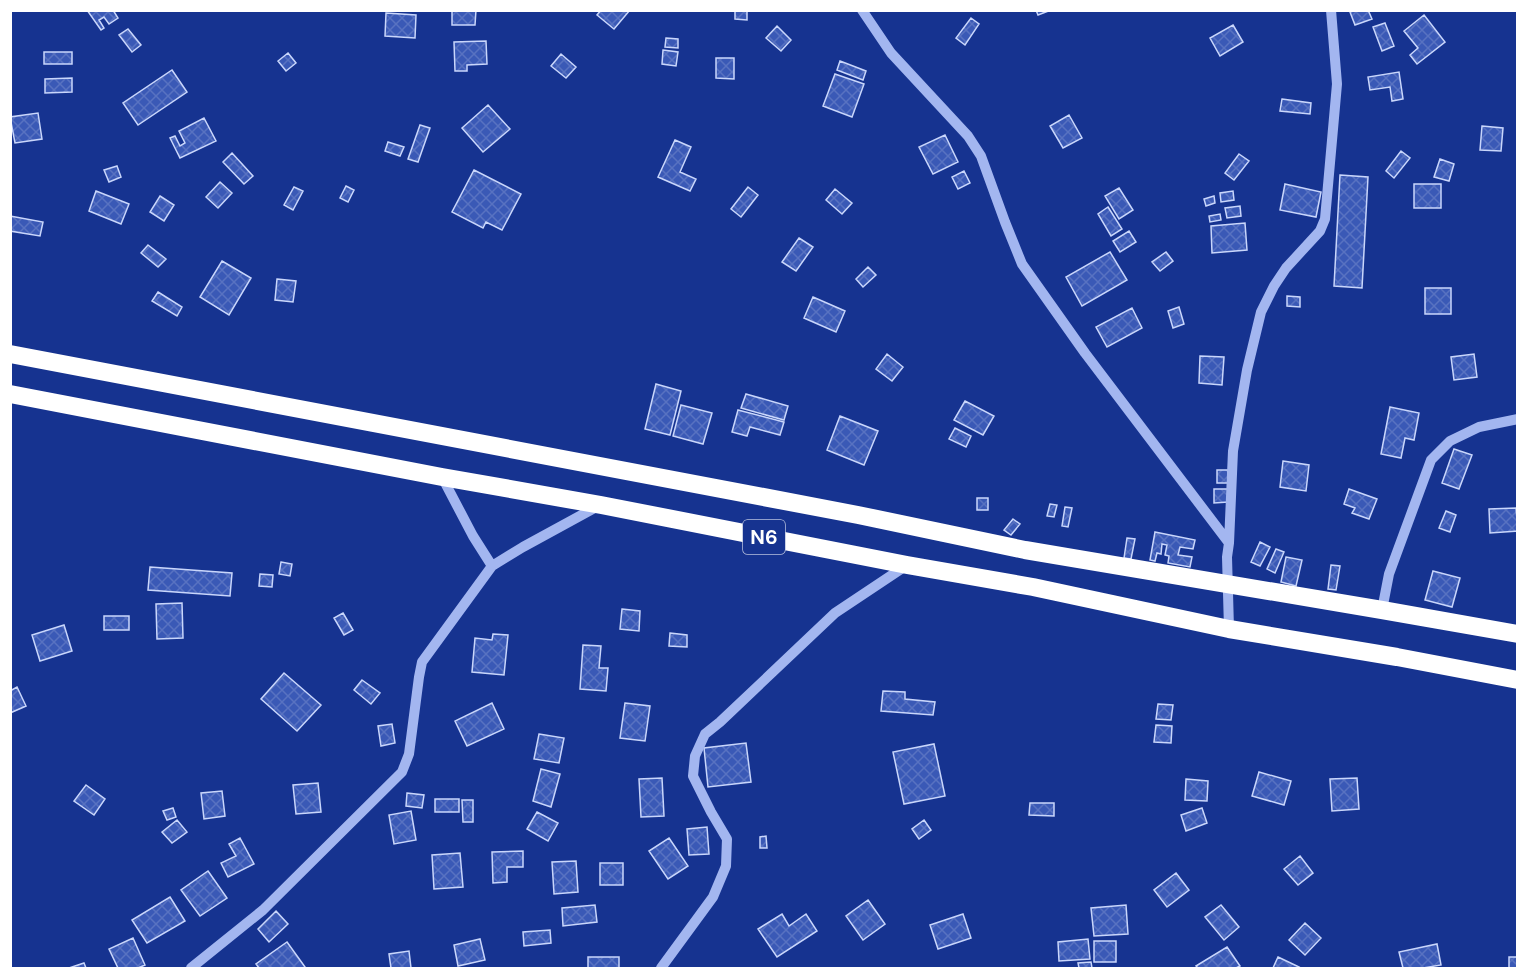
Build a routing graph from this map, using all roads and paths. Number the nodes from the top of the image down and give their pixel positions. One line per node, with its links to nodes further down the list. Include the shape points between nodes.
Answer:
1 (862, 10): 8 (street, via 891,54 968,136 981,156 1022,264)
2 (1330, 10): 8 (street, via 1337,84 1325,219 1320,231 1286,268 1262,312 1233,451)
3 (10, 354): 11 (highway, N6, via 1024,550)
4 (10, 394): 6 (highway, N6)
5 (1518, 419): 12 (street, via 1479,427 1459,436 1431,460 1389,574)
6 (442, 477): 7 (highway, N6); 10 (street)
7 (601, 505): 9 (highway, N6); 10 (street)
8 (1229, 543): 11 (street)
9 (907, 565): 13 (highway, N6); 17 (street, via 835,613 705,734 695,756 693,776 727,839 726,866 713,897)
10 (492, 566): 16 (street, via 422,662 410,754 402,772 262,910)
11 (1228, 585): 12 (highway, N6); 13 (street)
12 (1382, 610): 14 (highway, N6)
13 (1229, 629): 15 (highway, N6)
14 (1518, 634)
15 (1518, 680)
16 (191, 969)
17 (661, 969)

